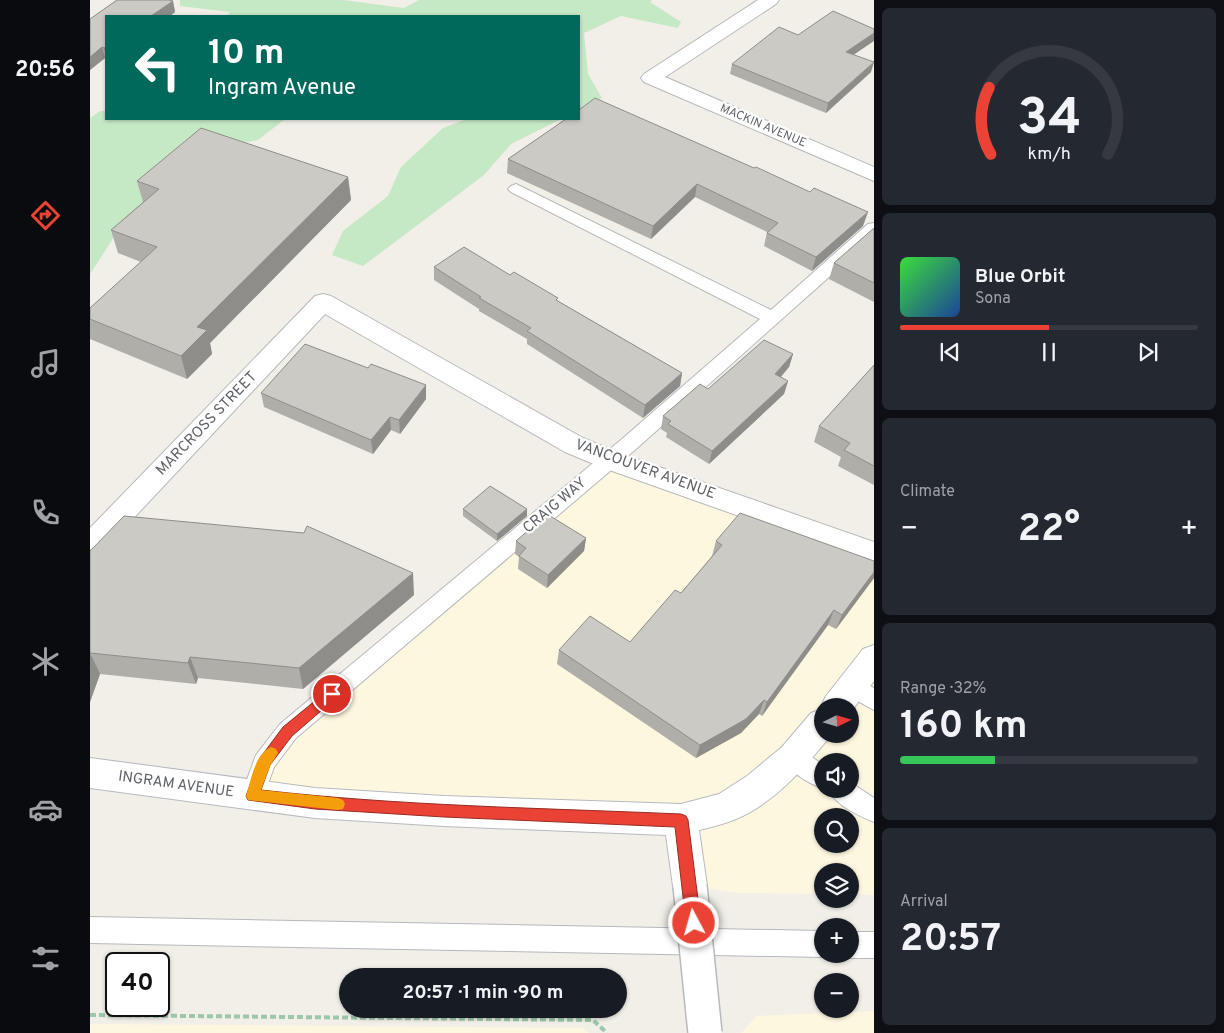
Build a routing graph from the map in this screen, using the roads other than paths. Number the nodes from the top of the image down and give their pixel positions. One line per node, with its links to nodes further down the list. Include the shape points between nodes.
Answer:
1 (770, 0): 2 (street, MACKIN AVENUE, via 651,78)
2 (874, 175)
3 (516, 189): 6 (lane)
4 (874, 228): 6 (lane, CRAIG WAY)
5 (323, 302): 7 (street, VANCOUVER AVENUE, via 574,445); 8 (street, MARCROSS STREET)
6 (773, 318): 7 (lane, CRAIG WAY)
7 (610, 460): 9 (street, VANCOUVER AVENUE); 16 (lane, CRAIG WAY, via 288,732 264,762)
8 (92, 541)
9 (874, 553)
10 (874, 658): 11 (street)
11 (854, 698)
12 (814, 733): 13 (street, INGRAM AVENUE)
13 (794, 758): 14 (lane); 19 (street, INGRAM AVENUE, via 759,787 727,807)
14 (814, 772)
15 (90, 773): 16 (street, INGRAM AVENUE)
16 (253, 796): 19 (street, INGRAM AVENUE, via 444,811)
17 (854, 798): 18 (lane)
18 (874, 811)
19 (681, 820): 24 (street, bridge)
20 (90, 930): 21 (lane)
21 (814, 944)
22 (859, 945): 23 (lane)
23 (874, 945)
24 (705, 1033)

